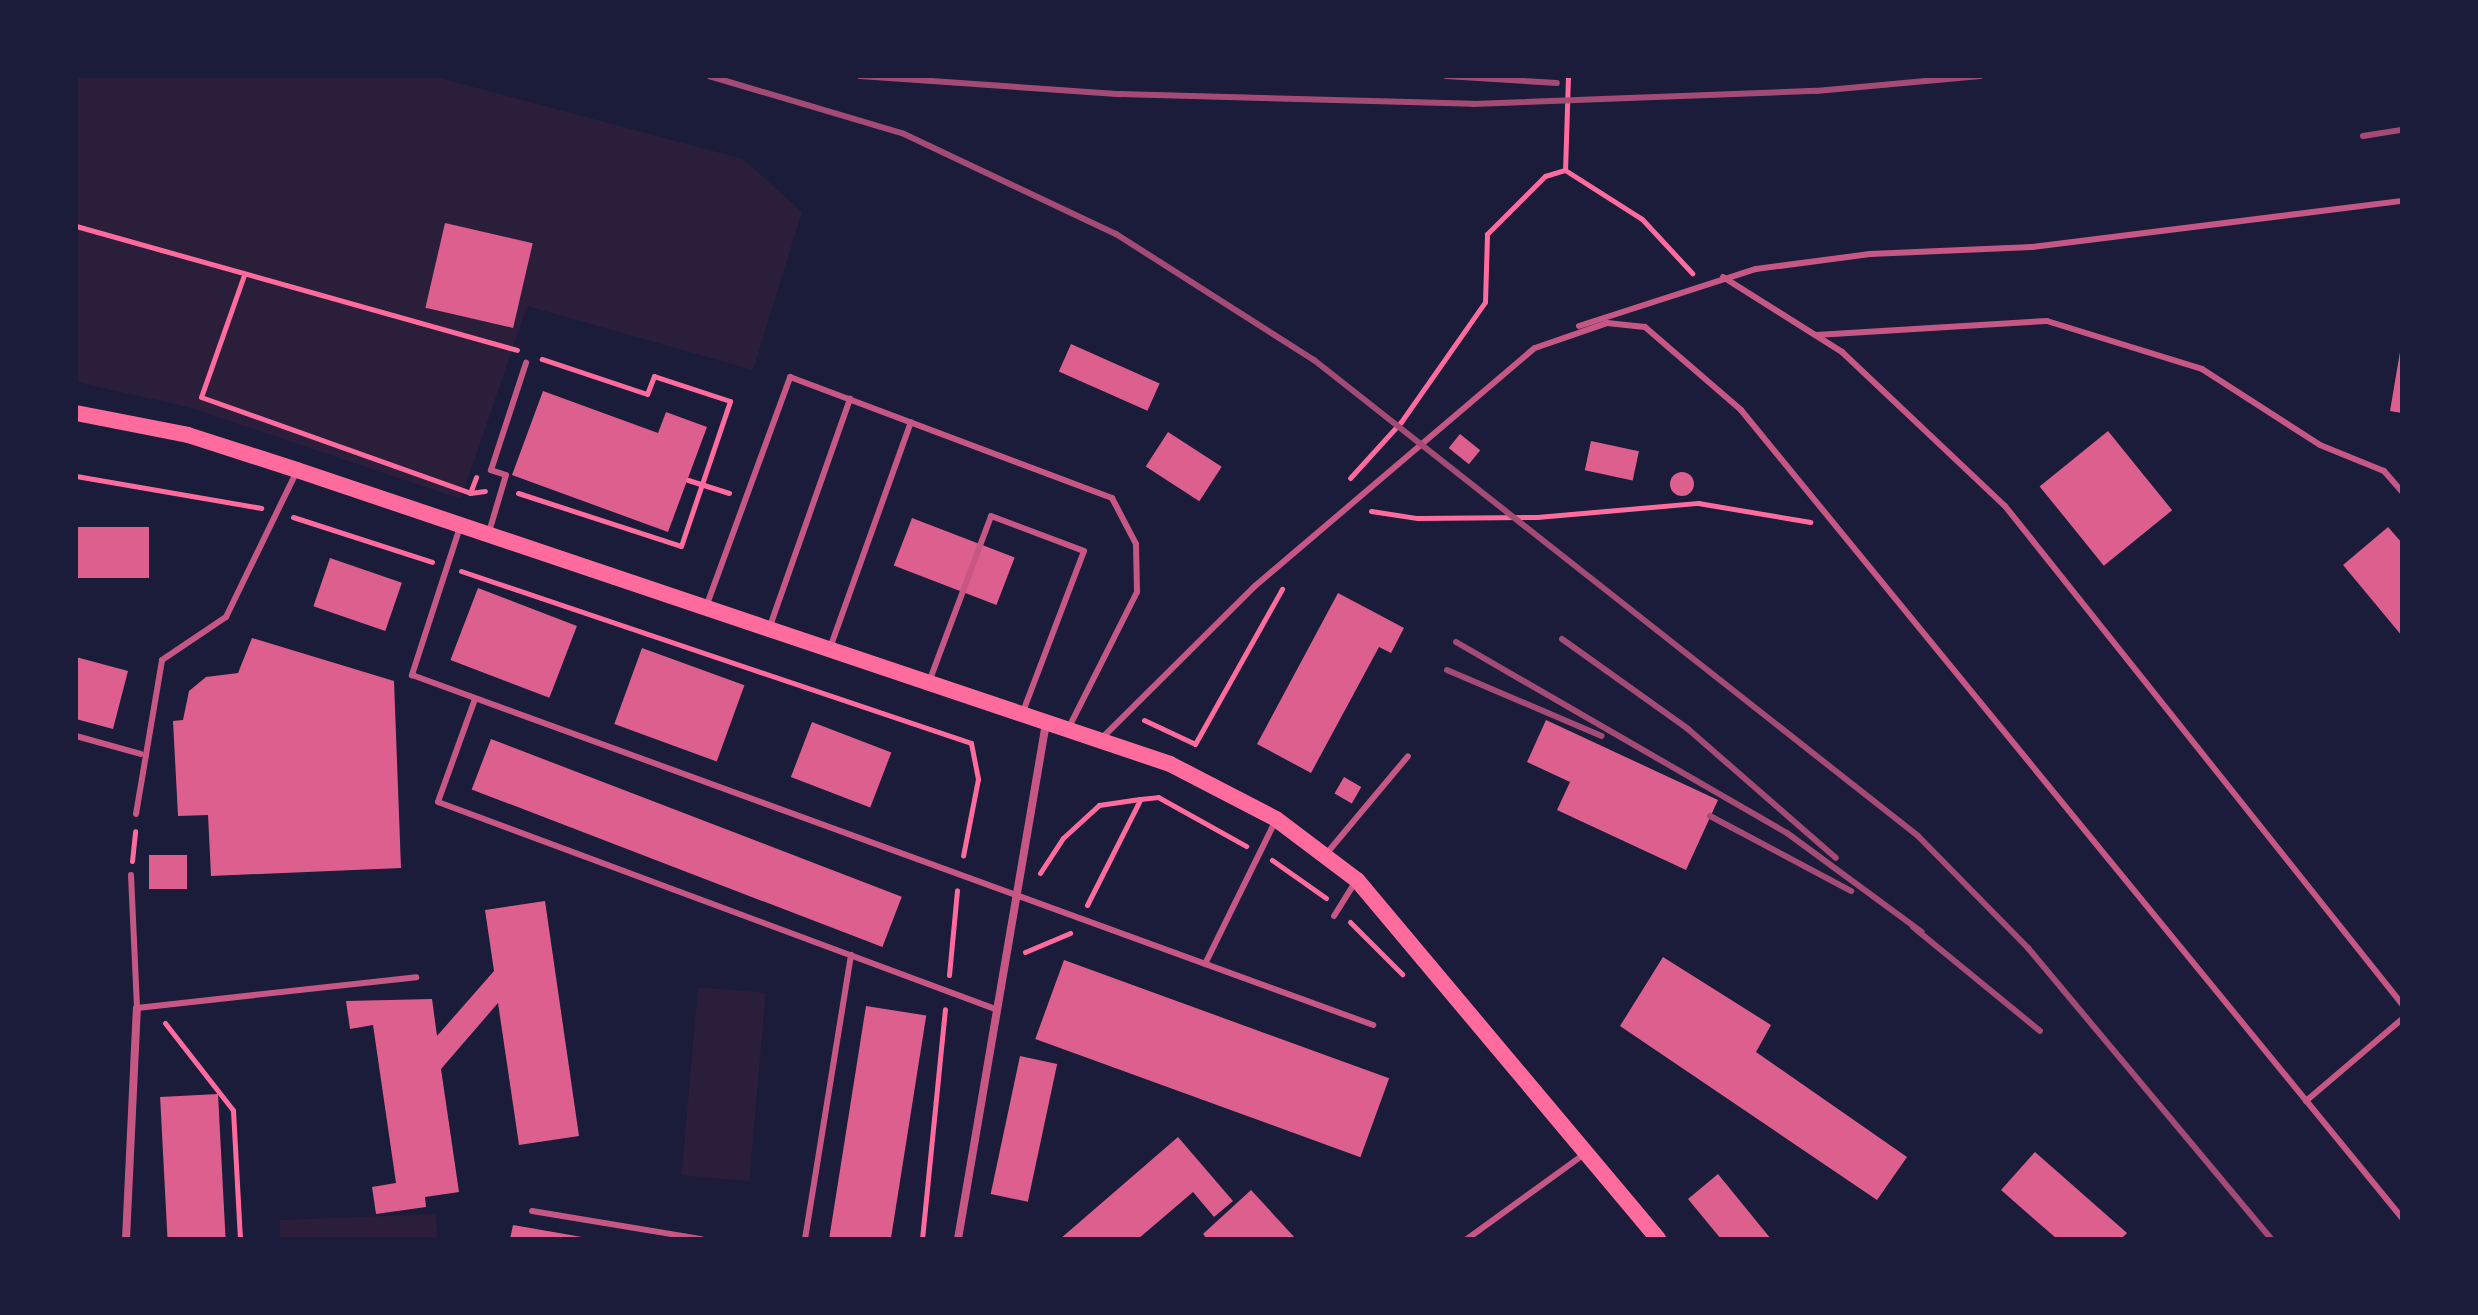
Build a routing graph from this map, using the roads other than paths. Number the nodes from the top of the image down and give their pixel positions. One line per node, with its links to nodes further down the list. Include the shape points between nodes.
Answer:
1 (2402, 201): 2 (lane, via 2032,247 1870,254)
2 (1723, 277): 3 (lane); 4 (lane)
3 (1568, 331): 22 (lane, via 1535,348 1255,586); 40 (lane, via 1645,327 1741,410)
4 (1816, 335): 10 (lane, via 2047,321 2202,369 2320,445 2384,471); 35 (lane, via 2005,506)
5 (526, 363): 12 (lane, via 491,470 506,475)
6 (850, 399): 8 (lane); 13 (lane, via 790,377); 14 (lane)
7 (76, 413): 9 (main road, via 188,435)
8 (911, 422): 15 (lane); 20 (lane, via 1112,498 1128,520 1139,567 1137,592)
9 (297, 470): 11 (main road); 23 (lane, via 226,617 162,660)
10 (2402, 492)
11 (460, 527): 12 (main road); 17 (lane, via 451,568 412,675)
12 (487, 536): 13 (main road)
13 (706, 608): 14 (main road)
14 (769, 630): 15 (main road)
15 (829, 651): 16 (main road)
16 (928, 684): 18 (main road); 18 (lane, via 991,516 1084,551)
17 (475, 699): 30 (lane); 32 (lane, via 438,802)
18 (1022, 715): 19 (main road)
19 (1046, 723): 20 (main road); 30 (street)
20 (1067, 730): 22 (main road)
21 (76, 736): 23 (lane)
22 (1100, 740): 26 (main road, via 1170,764)
23 (141, 754): 25 (lane)
24 (1408, 756): 27 (lane)
25 (136, 814)
26 (1276, 819): 27 (main road); 33 (lane)
27 (1327, 853): 29 (main road)
28 (131, 875): 36 (lane)
29 (1357, 880): 31 (lane); 41 (main road)
30 (1016, 899): 33 (lane); 37 (street)
31 (1334, 916)
32 (851, 955): 37 (lane); 47 (lane)
33 (1205, 964): 39 (lane)
34 (416, 977): 36 (lane)
35 (2402, 1004)
36 (137, 1008): 45 (street)
37 (998, 1010): 48 (street)
38 (2402, 1019): 40 (lane)
39 (1373, 1025)
40 (2306, 1101): 43 (lane)
41 (1586, 1153): 44 (main road); 49 (lane)
42 (532, 1211): 46 (lane)
43 (2402, 1218)
44 (1654, 1237)
45 (126, 1239)
46 (702, 1239)
47 (805, 1239)
48 (958, 1239)
49 (1467, 1239)

